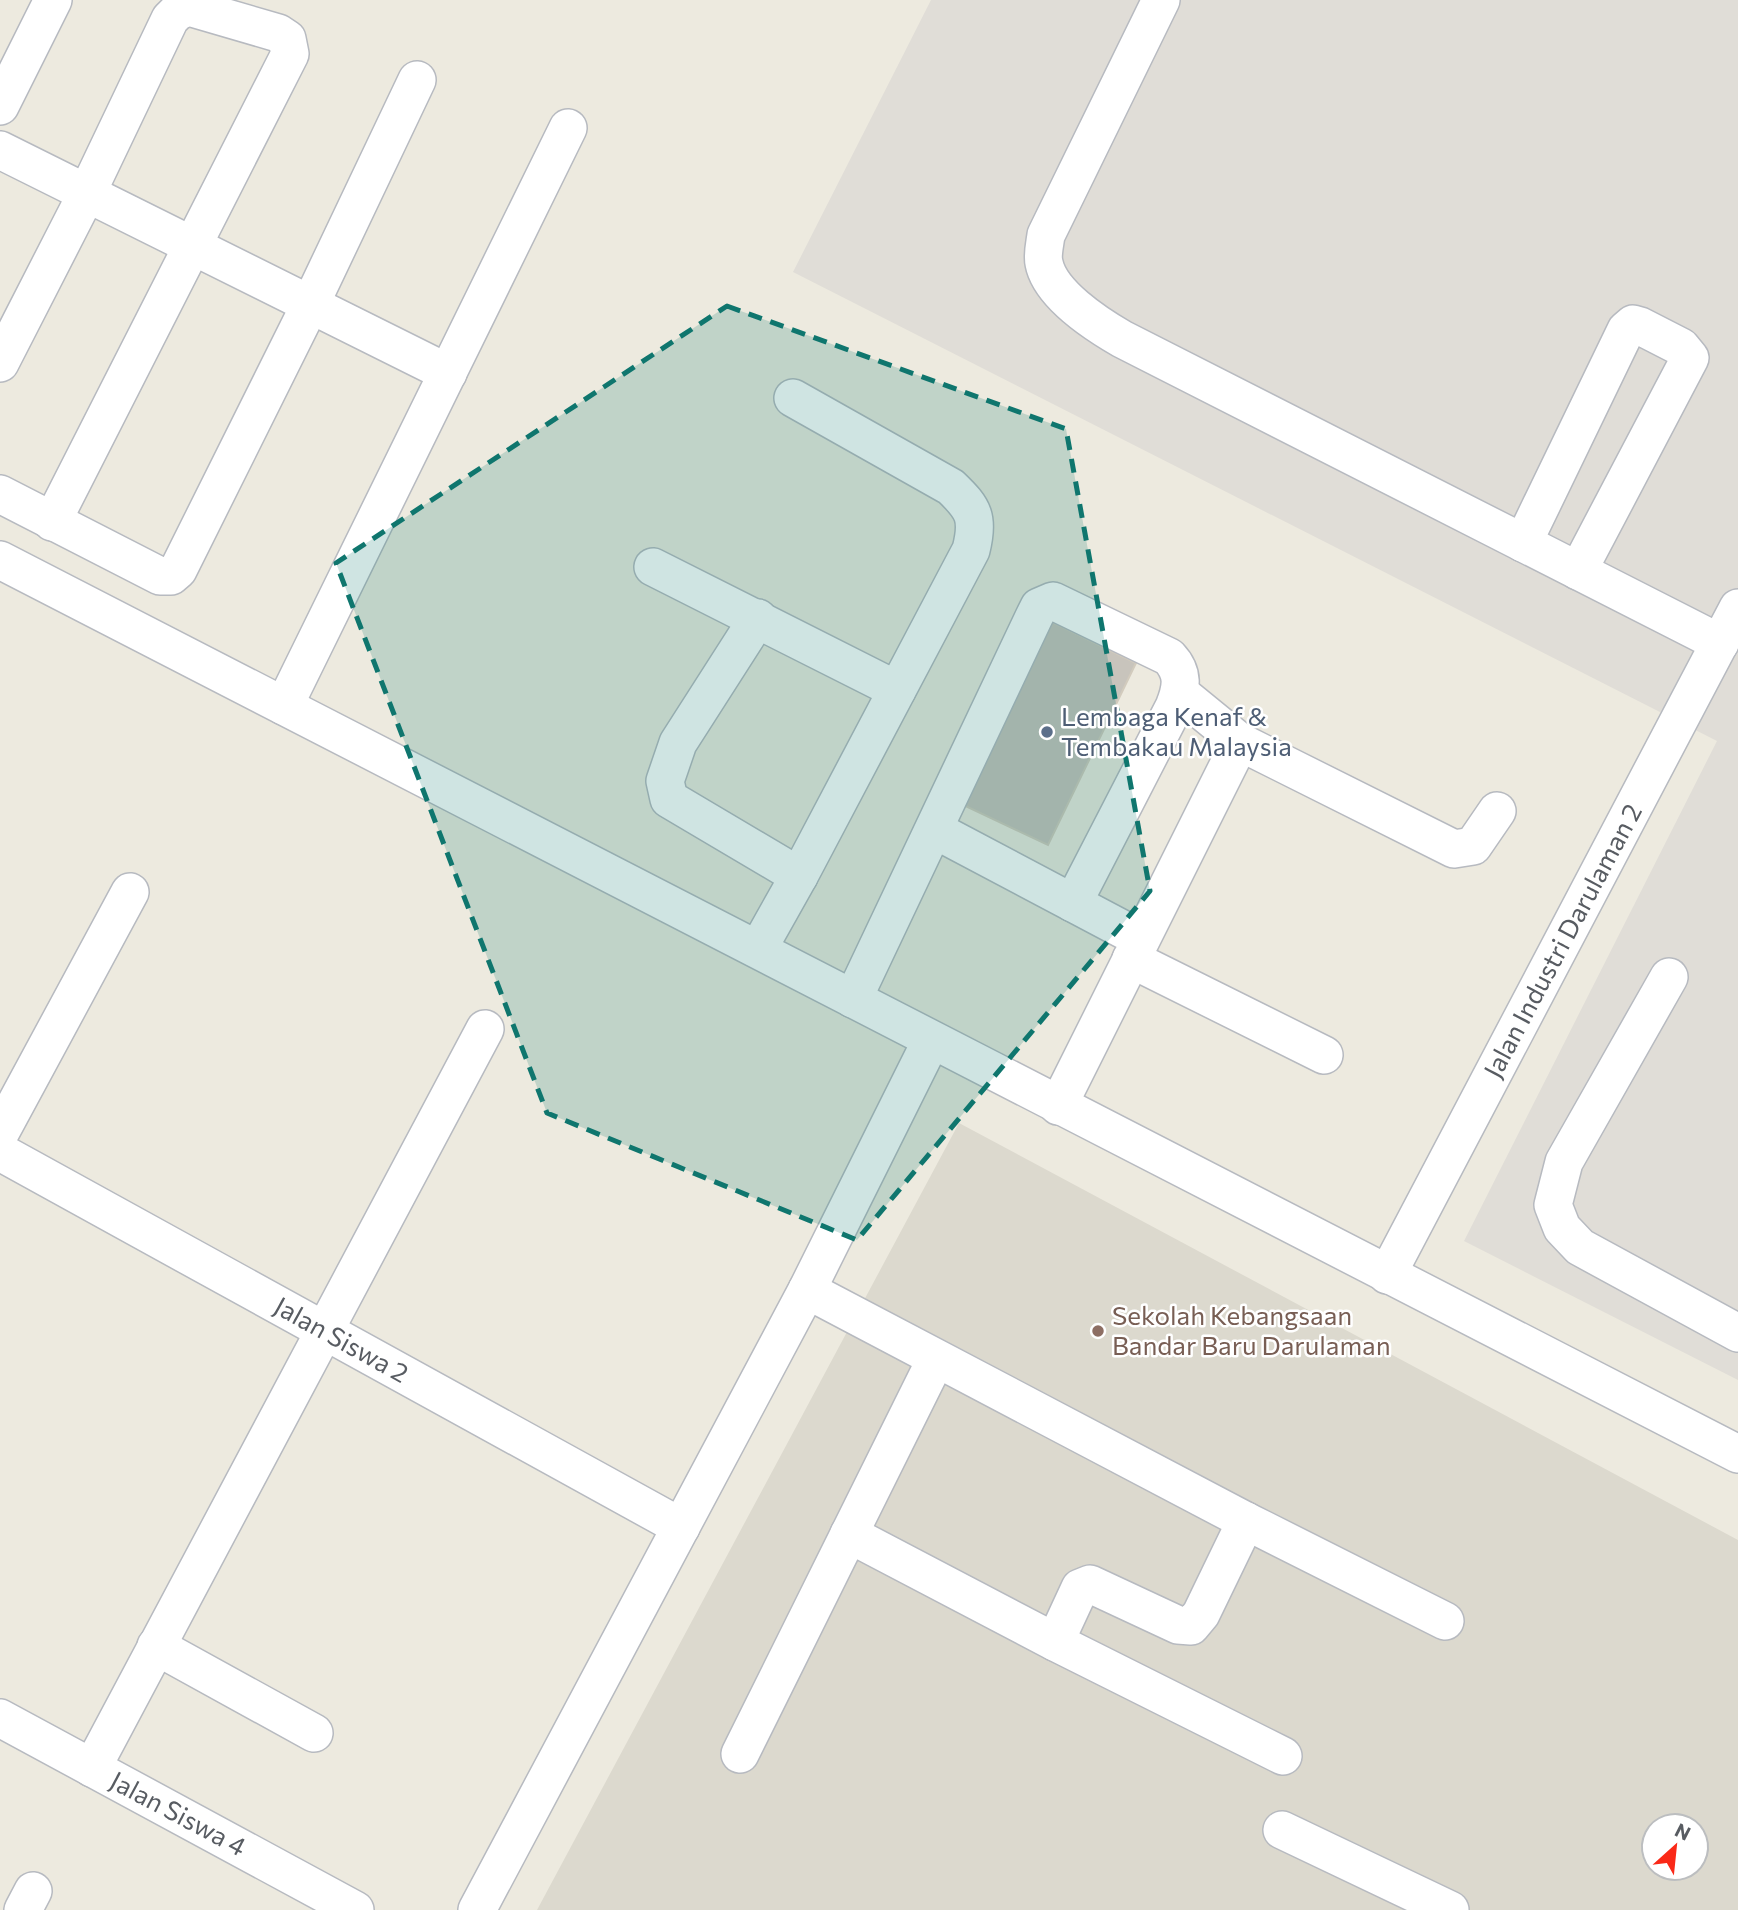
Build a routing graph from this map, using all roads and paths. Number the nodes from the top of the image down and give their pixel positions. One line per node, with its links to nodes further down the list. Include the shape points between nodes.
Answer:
1 (53, 0): 4 (street)
2 (1161, 0): 15 (street, via 1046,235 1043,262 1051,279 1096,324 1122,339)
3 (417, 80): 9 (street)
4 (0, 106)
5 (568, 128): 11 (street)
6 (0, 150): 7 (street)
7 (87, 193): 8 (street); 8 (street, via 170,19 178,11 189,7 204,10 278,33 287,39 290,54); 10 (street)
8 (193, 245): 9 (street); 14 (street)
9 (311, 303): 11 (street); 14 (street, via 171,576 160,576)
10 (0, 363)
11 (448, 373): 24 (street)
12 (793, 398): 22 (street, via 951,487 968,503 977,527 971,550)
13 (0, 495): 14 (street)
14 (52, 522)
15 (1523, 543): 18 (street); 18 (street, via 1626,330 1633,324 1640,326 1681,347 1689,363)
16 (0, 560): 24 (street)
17 (653, 567): 20 (street)
18 (1578, 571): 21 (street)
19 (1738, 608): 21 (street, Jalan Industri Darulaman 2)
20 (758, 618): 22 (street); 28 (street, via 678,743 665,781 669,799)
21 (1720, 643): 41 (street, Jalan Industri Darulaman 2)
22 (897, 690): 28 (street)
23 (1180, 693): 25 (street); 27 (street, via 1178,667 1169,657 1062,604 1045,603 1034,617); 30 (street)
24 (284, 706): 31 (street)
25 (1241, 742): 26 (street, via 1454,849 1474,846); 32 (street)
26 (1497, 811)
27 (935, 830): 30 (street); 34 (street)
28 (799, 876): 31 (street)
29 (130, 892): 39 (street)
30 (1073, 903): 32 (street)
31 (758, 949): 34 (street)
32 (1136, 949): 37 (street); 38 (street)
33 (1669, 977): 44 (street, via 1564,1162 1553,1205 1562,1228 1580,1247)
34 (853, 999): 36 (street)
35 (485, 1029): 43 (street)
36 (931, 1041): 38 (street); 42 (street)
37 (1324, 1055)
38 (1058, 1105): 41 (street)
39 (0, 1133)
40 (0, 1153): 43 (street, Jalan Siswa 2)
41 (1387, 1275): 46 (street)
42 (807, 1290): 45 (street); 48 (street)
43 (325, 1331): 48 (street, Jalan Siswa 2); 52 (street)
44 (1738, 1333)
45 (936, 1359): 47 (street); 49 (street)
46 (1738, 1454)
47 (1246, 1521): 50 (street); 51 (street, via 1191,1626 1178,1625 1090,1584 1080,1588)
48 (681, 1527): 60 (street)
49 (849, 1534): 51 (street); 55 (street)
50 (1445, 1621)
51 (1055, 1642): 56 (street)
52 (156, 1646): 54 (street); 57 (street)
53 (0, 1718): 57 (street, Jalan Siswa 4)
54 (314, 1733)
55 (740, 1754)
56 (1283, 1756)
57 (92, 1768): 59 (street, Jalan Siswa 4)
58 (1282, 1830): 61 (street)
59 (355, 1910)
60 (477, 1910)
61 (1450, 1910)

